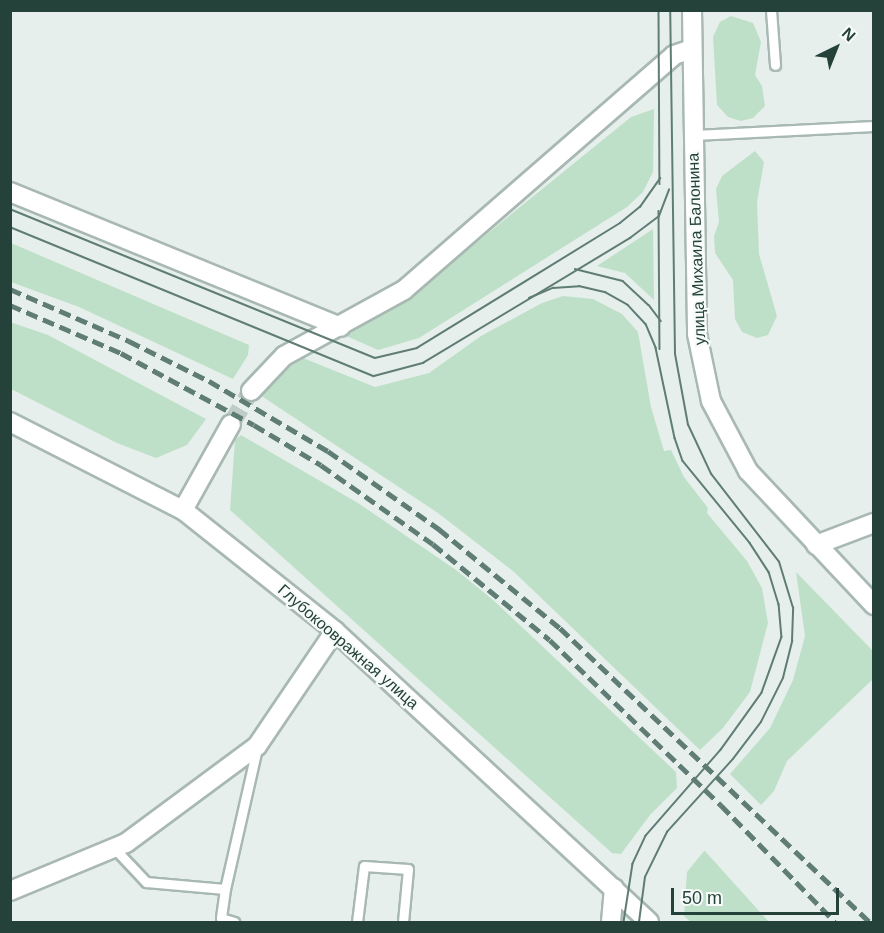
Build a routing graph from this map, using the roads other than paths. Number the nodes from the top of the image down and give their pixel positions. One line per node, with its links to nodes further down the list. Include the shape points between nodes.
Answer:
1 (692, 10): 3 (main road, улица Михаила Балонина)
2 (771, 10): 4 (lane)
3 (691, 49): 6 (main road, улица Михаила Балонина); 8 (main road, via 679,51 665,62 404,290)
4 (775, 65)
5 (873, 126): 6 (lane)
6 (694, 135): 14 (main road, улица Михаила Балонина, via 697,334 711,401 748,471)
7 (10, 192): 8 (main road)
8 (340, 327): 9 (main road, via 284,356)
9 (251, 391)
10 (10, 422): 12 (main road, Глубокоовражная улица)
11 (231, 424): 12 (main road)
12 (183, 510): 16 (main road, Глубокоовражная улица)
13 (873, 523): 14 (main road)
14 (816, 545): 15 (main road, улица Михаила Балонина)
15 (873, 605)
16 (335, 631): 17 (main road); 19 (main road, Глубокоовражная улица)
17 (257, 746): 18 (main road); 20 (lane)
18 (114, 848): 20 (lane, via 146,882); 21 (main road)
19 (614, 888): 25 (main road); 26 (main road, Глубокоовражная улица)
20 (225, 889): 22 (lane, via 221,918)
21 (10, 891)
22 (234, 922)
23 (357, 922): 24 (lane, via 364,866 408,869)
24 (403, 922)
25 (611, 922)
26 (649, 922)

